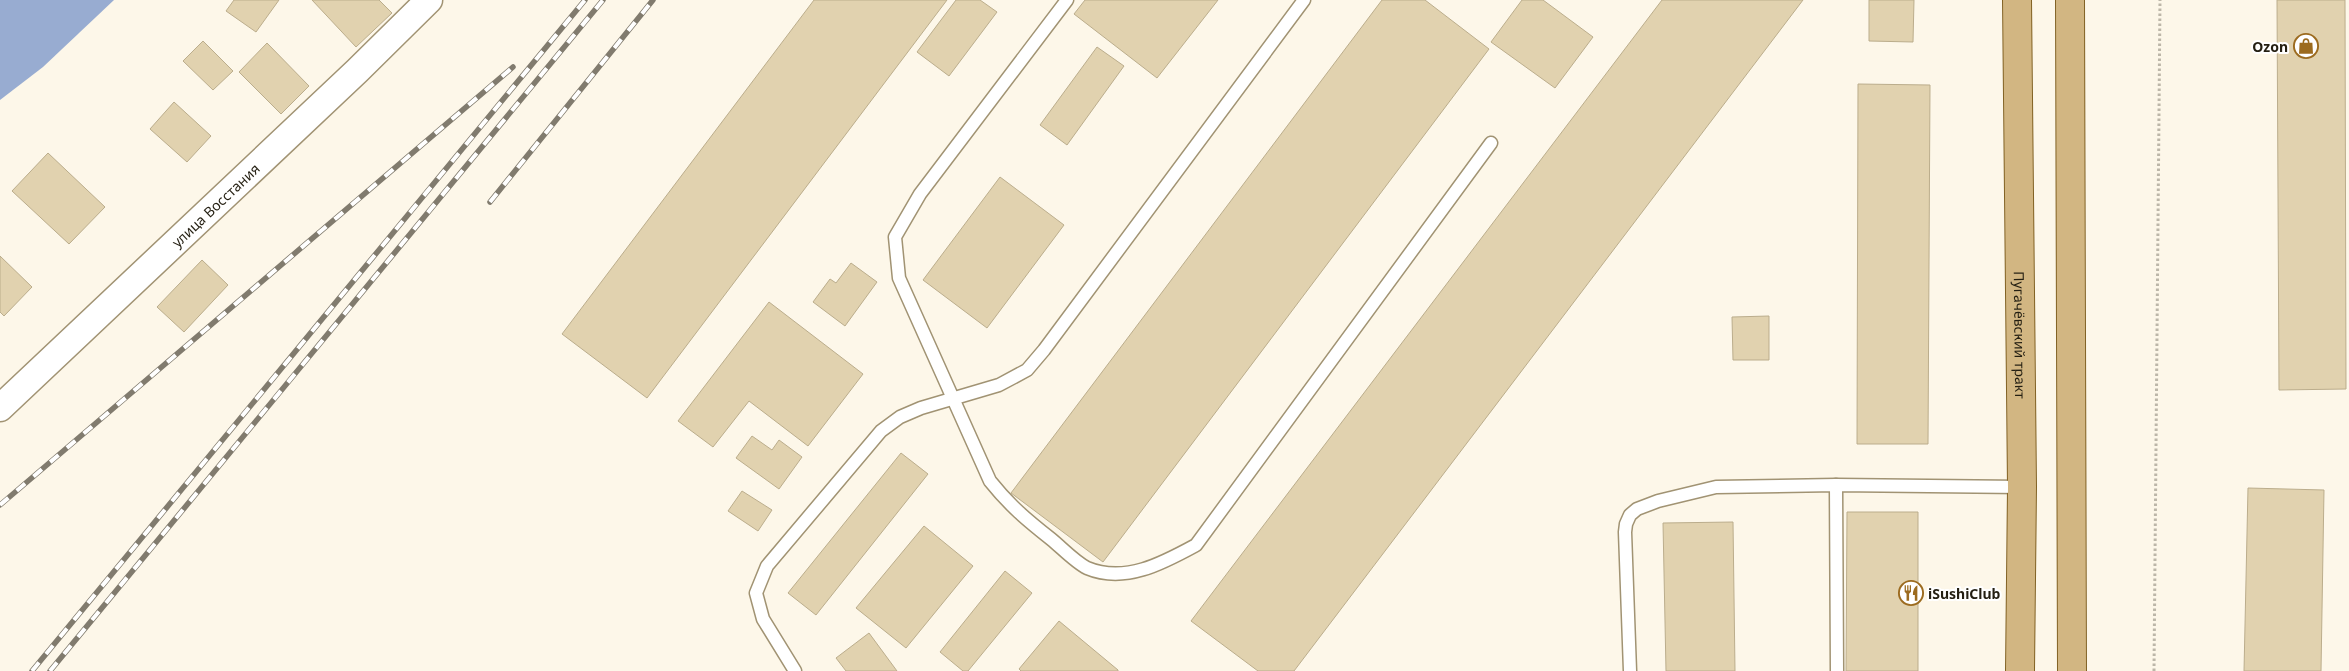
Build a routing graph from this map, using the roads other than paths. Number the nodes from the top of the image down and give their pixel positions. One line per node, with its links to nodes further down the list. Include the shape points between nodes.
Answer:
1 (429, 0): 8 (street, улица Восстания)
2 (1067, 0): 7 (lane, via 920,194 896,237 899,278)
3 (1304, 0): 7 (lane, via 1027,370 999,385)
4 (2017, 0): 10 (main road, Пугачёвский тракт)
5 (2070, 0): 15 (main road)
6 (1491, 143): 7 (lane, via 1196,545 1170,560 1142,571 1111,574 1086,567 1009,505 990,482)
7 (953, 399): 11 (lane, via 900,417 880,431 767,566 756,593 763,619)
8 (0, 408)
9 (1836, 485): 10 (lane); 12 (lane, via 1716,487 1658,501 1630,515 1625,532); 13 (lane)
10 (2022, 487): 14 (main road, Пугачёвский тракт)
11 (795, 671)
12 (1630, 671)
13 (1836, 671)
14 (2020, 671)
15 (2072, 671)

